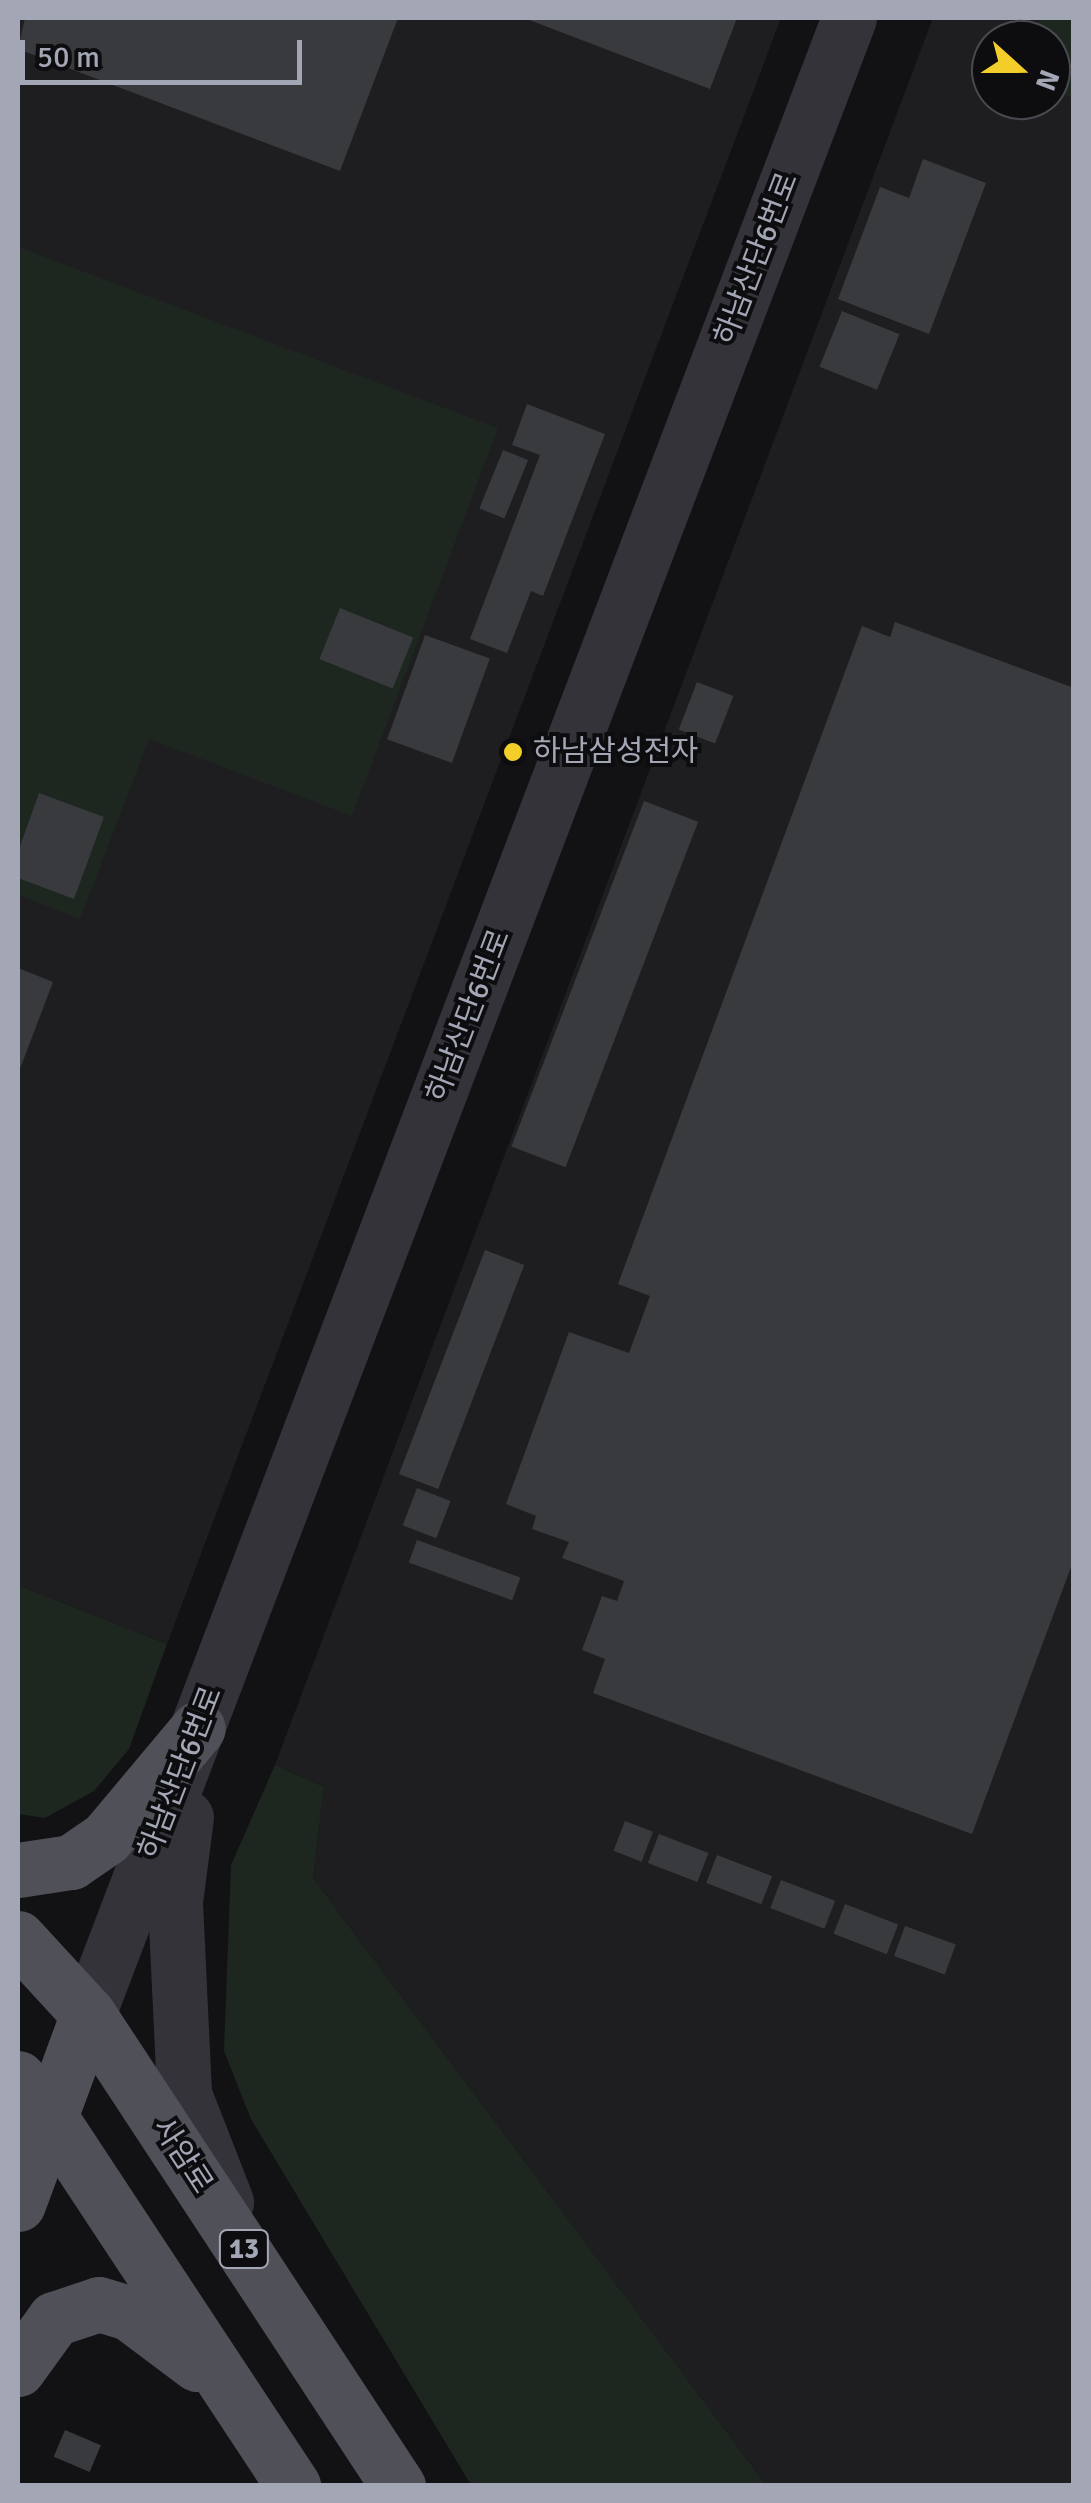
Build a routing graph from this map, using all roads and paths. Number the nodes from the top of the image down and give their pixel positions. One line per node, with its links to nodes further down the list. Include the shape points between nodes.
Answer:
1 (849, 18): 2 (street, 하남산단6번로)
2 (198, 1728): 3 (main road, via 106,1838 71,1862); 5 (street, 하남산단6번로); 8 (street, via 175,1902 179,2043 184,2094)
3 (18, 1870)
4 (18, 1938): 5 (main road, 사암로 / 13)
5 (88, 2014): 6 (main road); 8 (main road, 사암로 / 13)
6 (34, 2098): 7 (main road); 10 (main road)
7 (18, 2204)
8 (245, 2252): 12 (main road, 사암로 / 13)
9 (18, 2369): 10 (main road, via 54,2319 99,2304 129,2312)
10 (229, 2390): 11 (main road)
11 (293, 2486)
12 (398, 2486)

